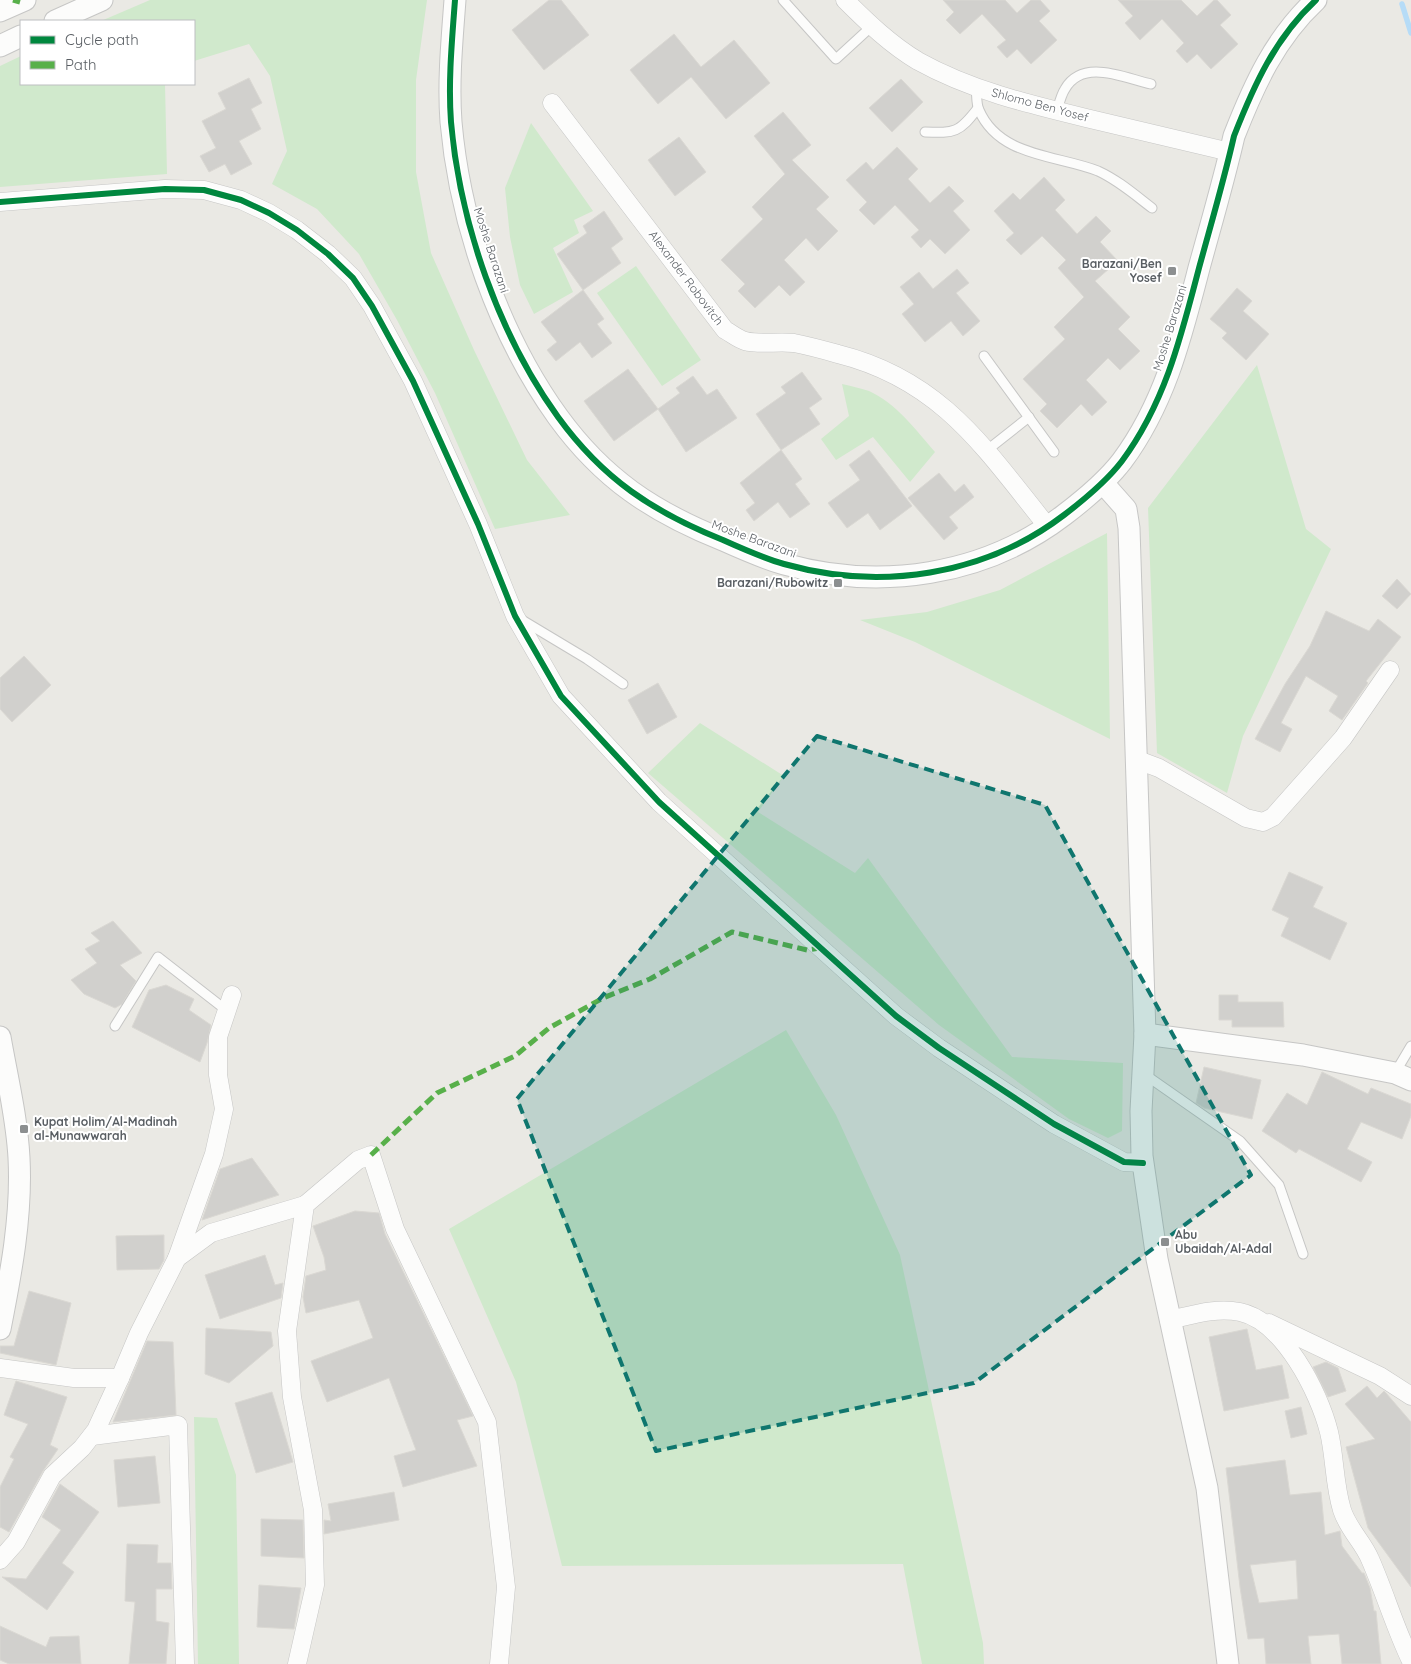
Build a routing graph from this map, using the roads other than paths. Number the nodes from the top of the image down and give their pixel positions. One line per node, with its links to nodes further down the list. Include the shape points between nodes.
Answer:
1 (25, 0): 7 (street)
2 (102, 0): 8 (street)
3 (455, 0): 26 (street, Moshe Barazani, via 451,121 466,211 477,252 534,381 596,464 619,485 708,534 784,564 859,576 905,576 985,560)
4 (783, 0): 9 (lane, via 836,59)
5 (845, 0): 9 (street, Shlomo Ben Yosef)
6 (1316, 0): 18 (street, Moshe Barazani, via 1273,50 1246,106)
7 (0, 11)
8 (57, 20)
9 (872, 26): 13 (street, Shlomo Ben Yosef, via 917,60)
10 (20, 36): 11 (street)
11 (0, 46)
12 (1151, 84): 16 (lane, via 1092,70 1077,75 1065,89)
13 (976, 87): 15 (lane); 16 (street, Shlomo Ben Yosef)
14 (552, 103): 23 (street, Alexander Robovitch, via 724,330 745,341 793,343 841,354 881,368 934,398)
15 (978, 108): 17 (lane, via 966,124 950,133); 20 (lane, via 988,127 1003,141 1098,172)
16 (1057, 111): 18 (street, Shlomo Ben Yosef)
17 (925, 132)
18 (1230, 152): 25 (street, Moshe Barazani, via 1173,366 1137,439)
19 (0, 202): 27 (street, via 165,189 204,190 241,200 268,213 328,254 352,278 372,306 413,381 478,524)
20 (1152, 208)
21 (984, 356): 22 (lane)
22 (1028, 418): 23 (lane); 24 (lane)
23 (986, 451): 26 (street, Alexander Robovitch)
24 (1054, 452)
25 (1104, 483): 26 (street, Moshe Barazani); 30 (street, via 1126,509 1129,528)
26 (1048, 527)
27 (515, 616): 29 (lane); 38 (street, via 561,696 624,767 896,1016 1054,1124 1124,1162)
28 (1390, 670): 30 (street, via 1343,738 1273,817 1263,822 1246,818 1159,768)
29 (623, 684)
30 (1135, 759): 33 (street)
31 (229, 1002): 32 (lane, via 158,957); 41 (street, via 218,1037 218,1075 224,1109 214,1154)
32 (115, 1026)
33 (1145, 1034): 36 (street); 37 (street, via 1303,1055)
34 (0, 1037): 44 (street, via 19,1158 18,1222)
35 (1411, 1046): 37 (lane)
36 (1143, 1073): 38 (street); 40 (lane, via 1240,1141 1279,1185)
37 (1403, 1077)
38 (1143, 1163): 43 (street)
39 (305, 1205): 41 (street, via 211,1233); 52 (street, via 286,1331 292,1397 313,1510 315,1585); 53 (street, via 358,1160 371,1155 395,1229 487,1422 506,1587)
40 (1304, 1254)
41 (177, 1258): 46 (street)
42 (1259, 1319): 43 (street, via 1240,1312 1212,1310); 47 (street, via 1349,1360); 50 (street, via 1293,1353 1315,1394 1329,1432 1342,1510 1370,1558 1395,1628)
43 (1169, 1320): 54 (street, via 1206,1488)
44 (0, 1329)
45 (0, 1368): 46 (street, via 74,1378)
46 (120, 1378): 48 (street)
47 (1411, 1396)
48 (92, 1436): 49 (street, via 52,1476 16,1542); 51 (street, via 178,1424)
49 (0, 1560)
50 (1411, 1661)
51 (184, 1664)
52 (297, 1664)
53 (499, 1664)
54 (1228, 1664)

